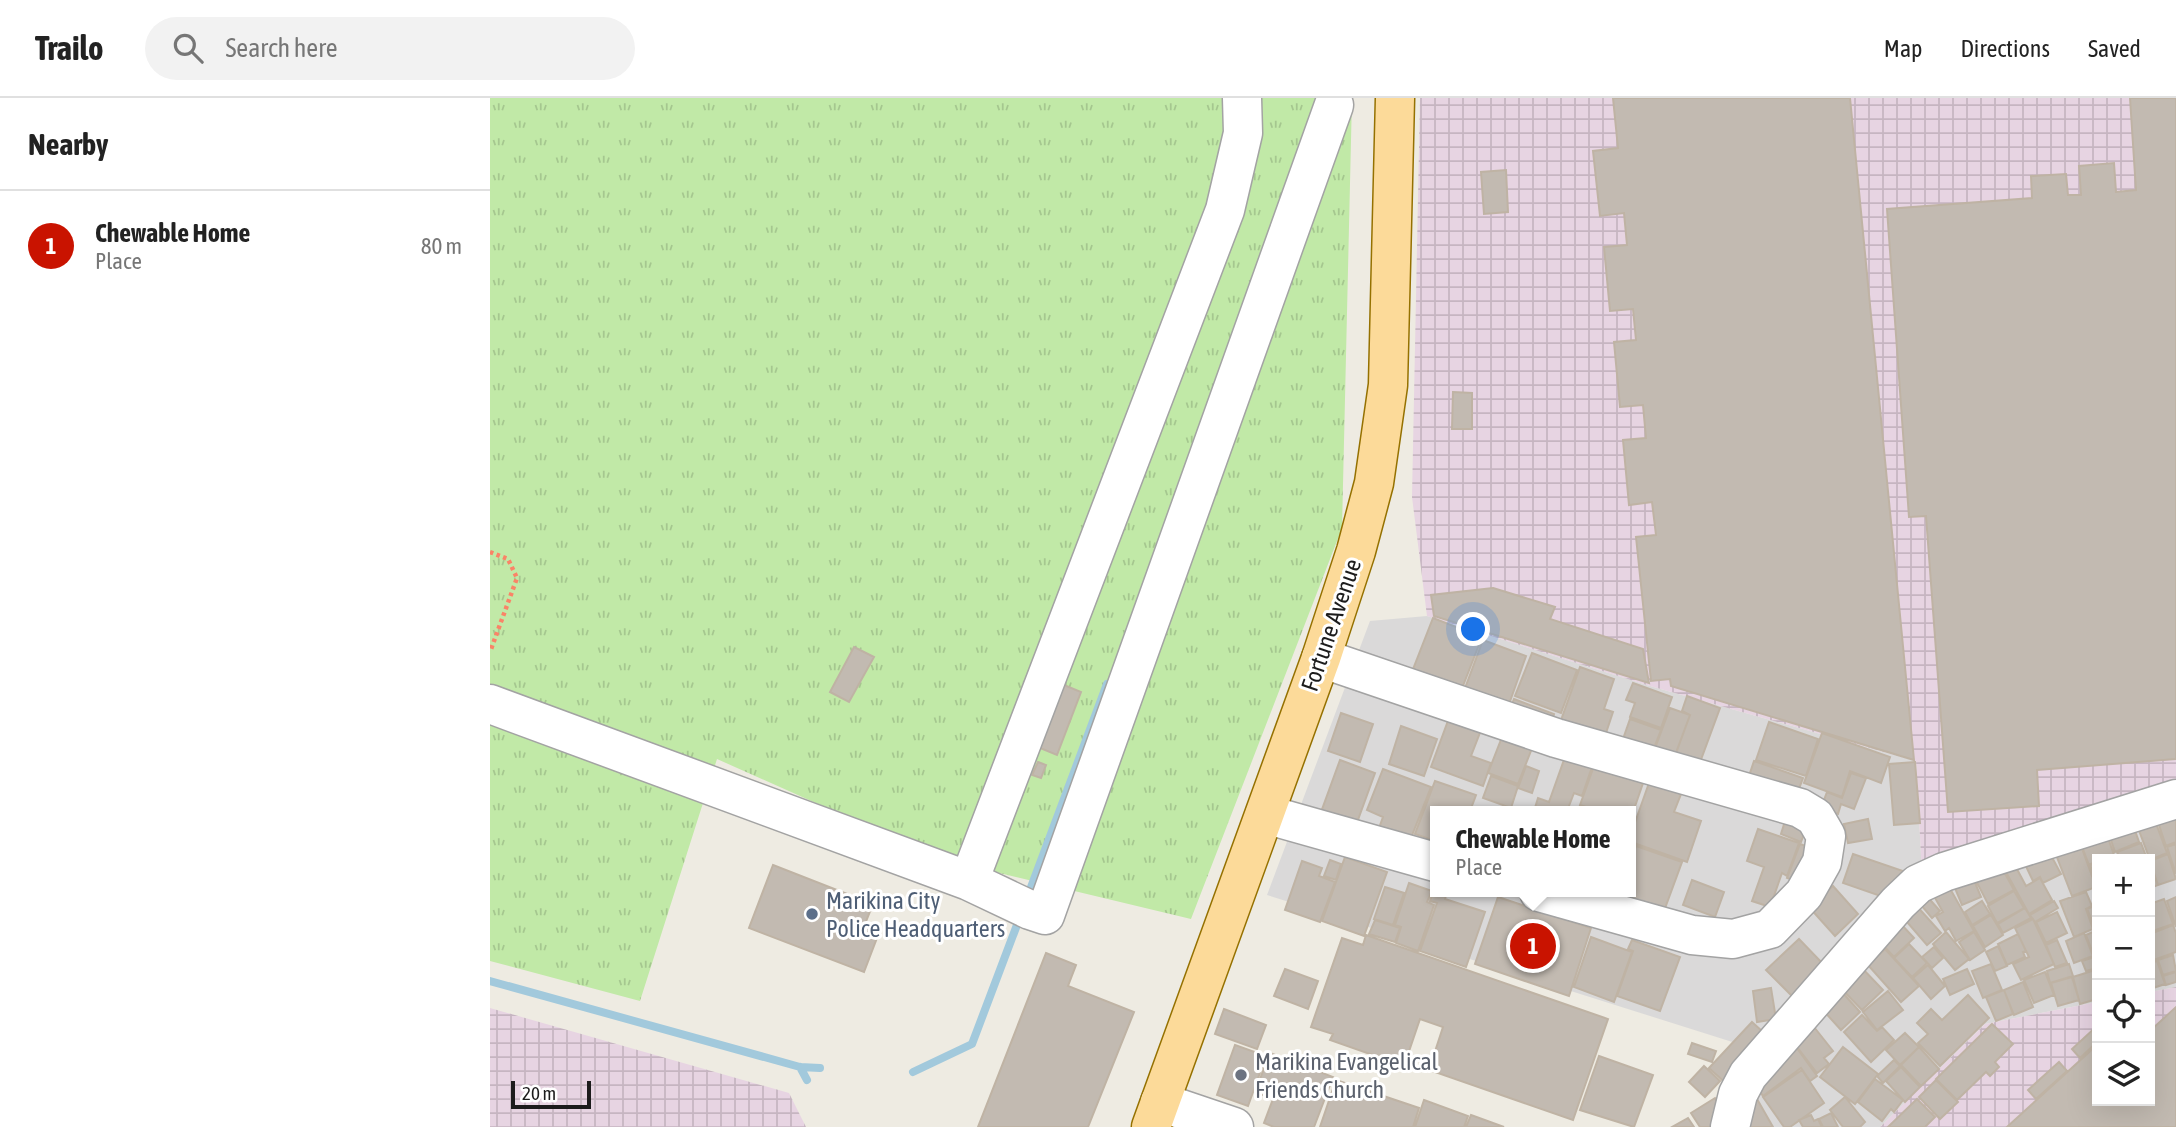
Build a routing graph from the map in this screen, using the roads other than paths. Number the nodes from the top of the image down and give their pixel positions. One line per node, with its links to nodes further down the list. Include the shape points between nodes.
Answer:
1 (1242, 98): 9 (street, via 1243,133 1224,211)
2 (1395, 98): 4 (main road, Fortune Avenue, via 1383,430 1356,551)
3 (1334, 105): 9 (street, via 1045,915)
4 (1321, 658): 7 (main road, Fortune Avenue); 10 (street, via 1556,738 1800,808 1815,817 1826,836 1822,862 1804,894 1770,929 1733,939 1692,935)
5 (490, 704): 9 (street)
6 (2176, 799): 13 (street, via 1918,884 1748,1075)
7 (1265, 814): 8 (street); 11 (main road, Fortune Avenue)
8 (1430, 861)
9 (969, 881)
10 (1557, 897)
11 (1155, 1114): 12 (street)
12 (1234, 1127)
13 (1730, 1127)

